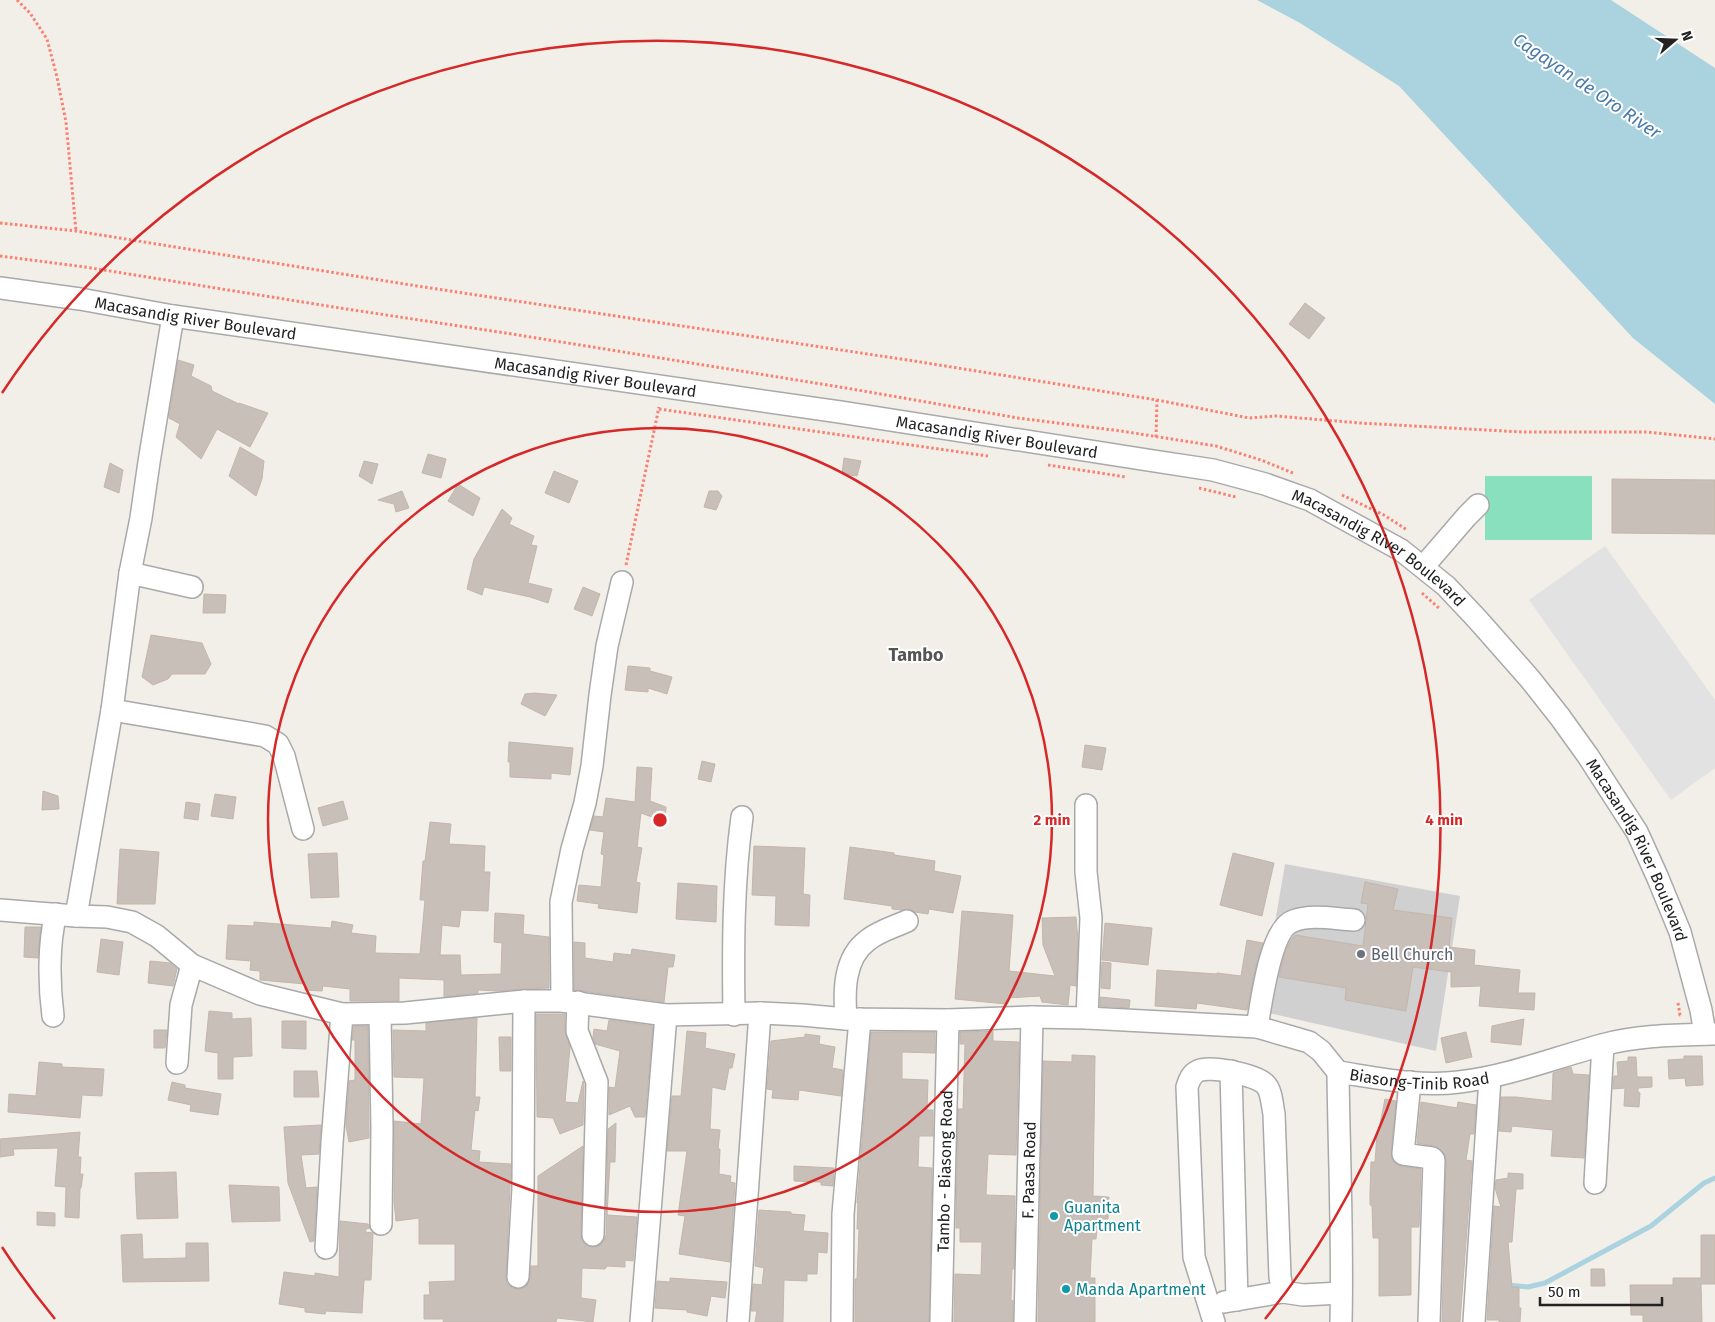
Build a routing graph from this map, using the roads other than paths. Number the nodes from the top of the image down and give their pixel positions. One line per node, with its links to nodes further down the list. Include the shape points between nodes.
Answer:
1 (0, 288): 2 (street, Macasandig River Boulevard)
2 (173, 316): 4 (street, Macasandig River Boulevard, via 1213,470 1310,500 1401,550); 5 (street)
3 (1478, 505): 4 (street)
4 (1423, 567): 30 (street, Macasandig River Boulevard, via 1446,586 1530,679 1588,756 1637,832 1680,932)
5 (130, 572): 7 (street); 8 (street)
6 (622, 582): 18 (street, via 607,646 585,803 560,902)
7 (192, 587)
8 (112, 710): 11 (street, via 265,736 278,744); 13 (street)
9 (1086, 805): 26 (street, via 1086,872 1091,918)
10 (742, 817): 22 (street, via 733,925)
11 (303, 829)
12 (0, 910): 13 (street)
13 (66, 915): 16 (street, via 132,922 157,936); 24 (street, via 52,929 50,997)
14 (1354, 920): 29 (street, via 1310,917 1286,925 1268,962)
15 (907, 921): 27 (street, via 867,940 857,952 844,992)
16 (192, 965): 20 (street, via 260,994); 32 (street, via 181,1005)
17 (524, 1002): 18 (street); 21 (street); 41 (street, via 523,1188)
18 (570, 1002): 23 (street); 39 (street, via 577,1031 597,1082)
19 (760, 1013): 22 (street); 27 (street); 47 (street)
20 (342, 1014): 21 (street); 40 (street)
21 (380, 1014): 38 (street)
22 (734, 1014): 23 (street)
23 (666, 1015): 46 (street)
24 (53, 1016)
25 (1032, 1017): 26 (street); 28 (street); 50 (street, F. Paasa Road)
26 (1087, 1018): 29 (street)
27 (853, 1019): 28 (street); 48 (street)
28 (948, 1020): 49 (street, Tambo - Biasong Road)
29 (1257, 1027): 34 (street, via 1309,1042)
30 (1710, 1034): 31 (street, Biasong-Tinib Road, via 1666,1036)
31 (1603, 1045): 35 (street, Biasong-Tinib Road); 37 (street)
32 (177, 1063)
33 (1231, 1071): 42 (street, via 1261,1082 1270,1092 1274,1114); 44 (street); 45 (street, via 1197,1071 1187,1086 1194,1257)
34 (1338, 1072): 36 (street, Biasong-Tinib Road); 43 (street, Biasong-Tinib Road)
35 (1490, 1078): 36 (street, Biasong-Tinib Road, via 1448,1083); 53 (street)
36 (1410, 1082): 52 (street, via 1403,1154 1434,1160)
37 (1595, 1183)
38 (381, 1224)
39 (593, 1235)
40 (326, 1248)
41 (518, 1277)
42 (1283, 1292): 43 (street, via 1303,1295); 44 (street)
43 (1342, 1293): 51 (street, Biasong-Tinib Road)
44 (1237, 1300): 45 (street)
45 (1211, 1314)
46 (641, 1322)
47 (738, 1322)
48 (842, 1322)
49 (941, 1322)
50 (1026, 1322)
51 (1341, 1322)
52 (1429, 1322)
53 (1474, 1322)

